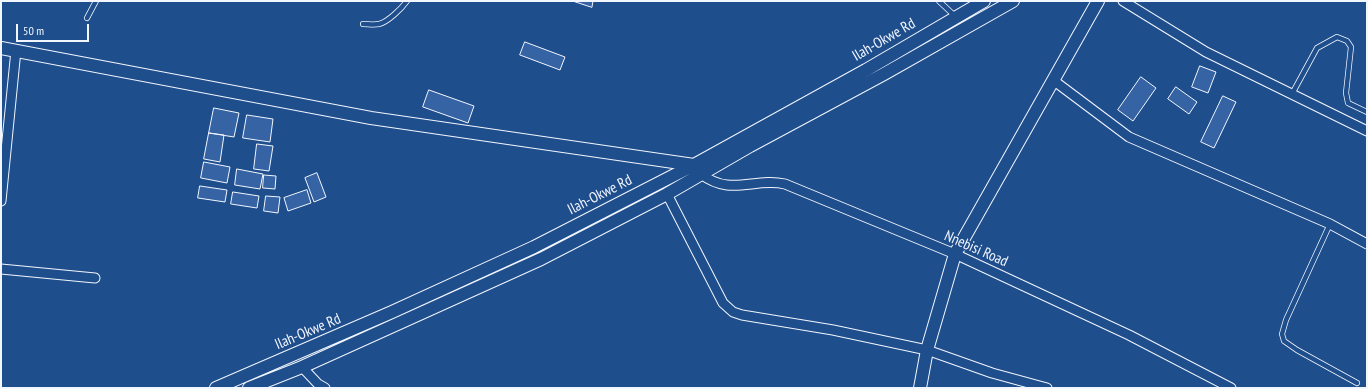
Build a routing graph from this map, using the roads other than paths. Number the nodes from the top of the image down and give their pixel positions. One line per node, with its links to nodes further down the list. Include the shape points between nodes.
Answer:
1 (96, 1): 9 (lane)
2 (407, 1): 10 (lane, via 385,22)
3 (939, 1): 8 (lane)
4 (984, 1): 8 (main road, Ilah-Okwe Rd)
5 (1013, 1): 17 (main road, via 884,74)
6 (1098, 1): 13 (main road)
7 (1123, 1): 14 (street, via 1206,52)
8 (956, 17): 17 (main road, Ilah-Okwe Rd)
9 (87, 18)
10 (363, 24)
11 (1, 48): 12 (main road)
12 (16, 50): 17 (main road, via 371,118); 19 (street)
13 (1053, 80): 20 (street, via 1130,137); 22 (main road)
14 (1292, 94): 15 (lane, via 1317,48 1337,37 1347,41 1351,47 1346,93 1348,103); 16 (street)
15 (1367, 112)
16 (1367, 131)
17 (697, 170): 18 (main road); 22 (street, Nnebisi Road, via 708,180 726,186 785,184); 28 (main road, Ilah-Okwe Rd, via 392,312)
18 (667, 194): 25 (street, via 723,304 733,312); 26 (main road, via 541,258)
19 (1, 201)
20 (1330, 224): 21 (street); 27 (lane, via 1282,334 1284,341 1297,350)
21 (1367, 244)
22 (955, 254): 25 (main road); 33 (street, Nnebisi Road, via 1129,335)
23 (1, 269): 24 (street)
24 (95, 278)
25 (927, 350): 31 (main road); 32 (street)
26 (302, 367): 29 (main road); 30 (street)
27 (1357, 383)
28 (216, 388)
29 (249, 388)
30 (325, 388)
31 (920, 388)
32 (1047, 388)
33 (1231, 388)

